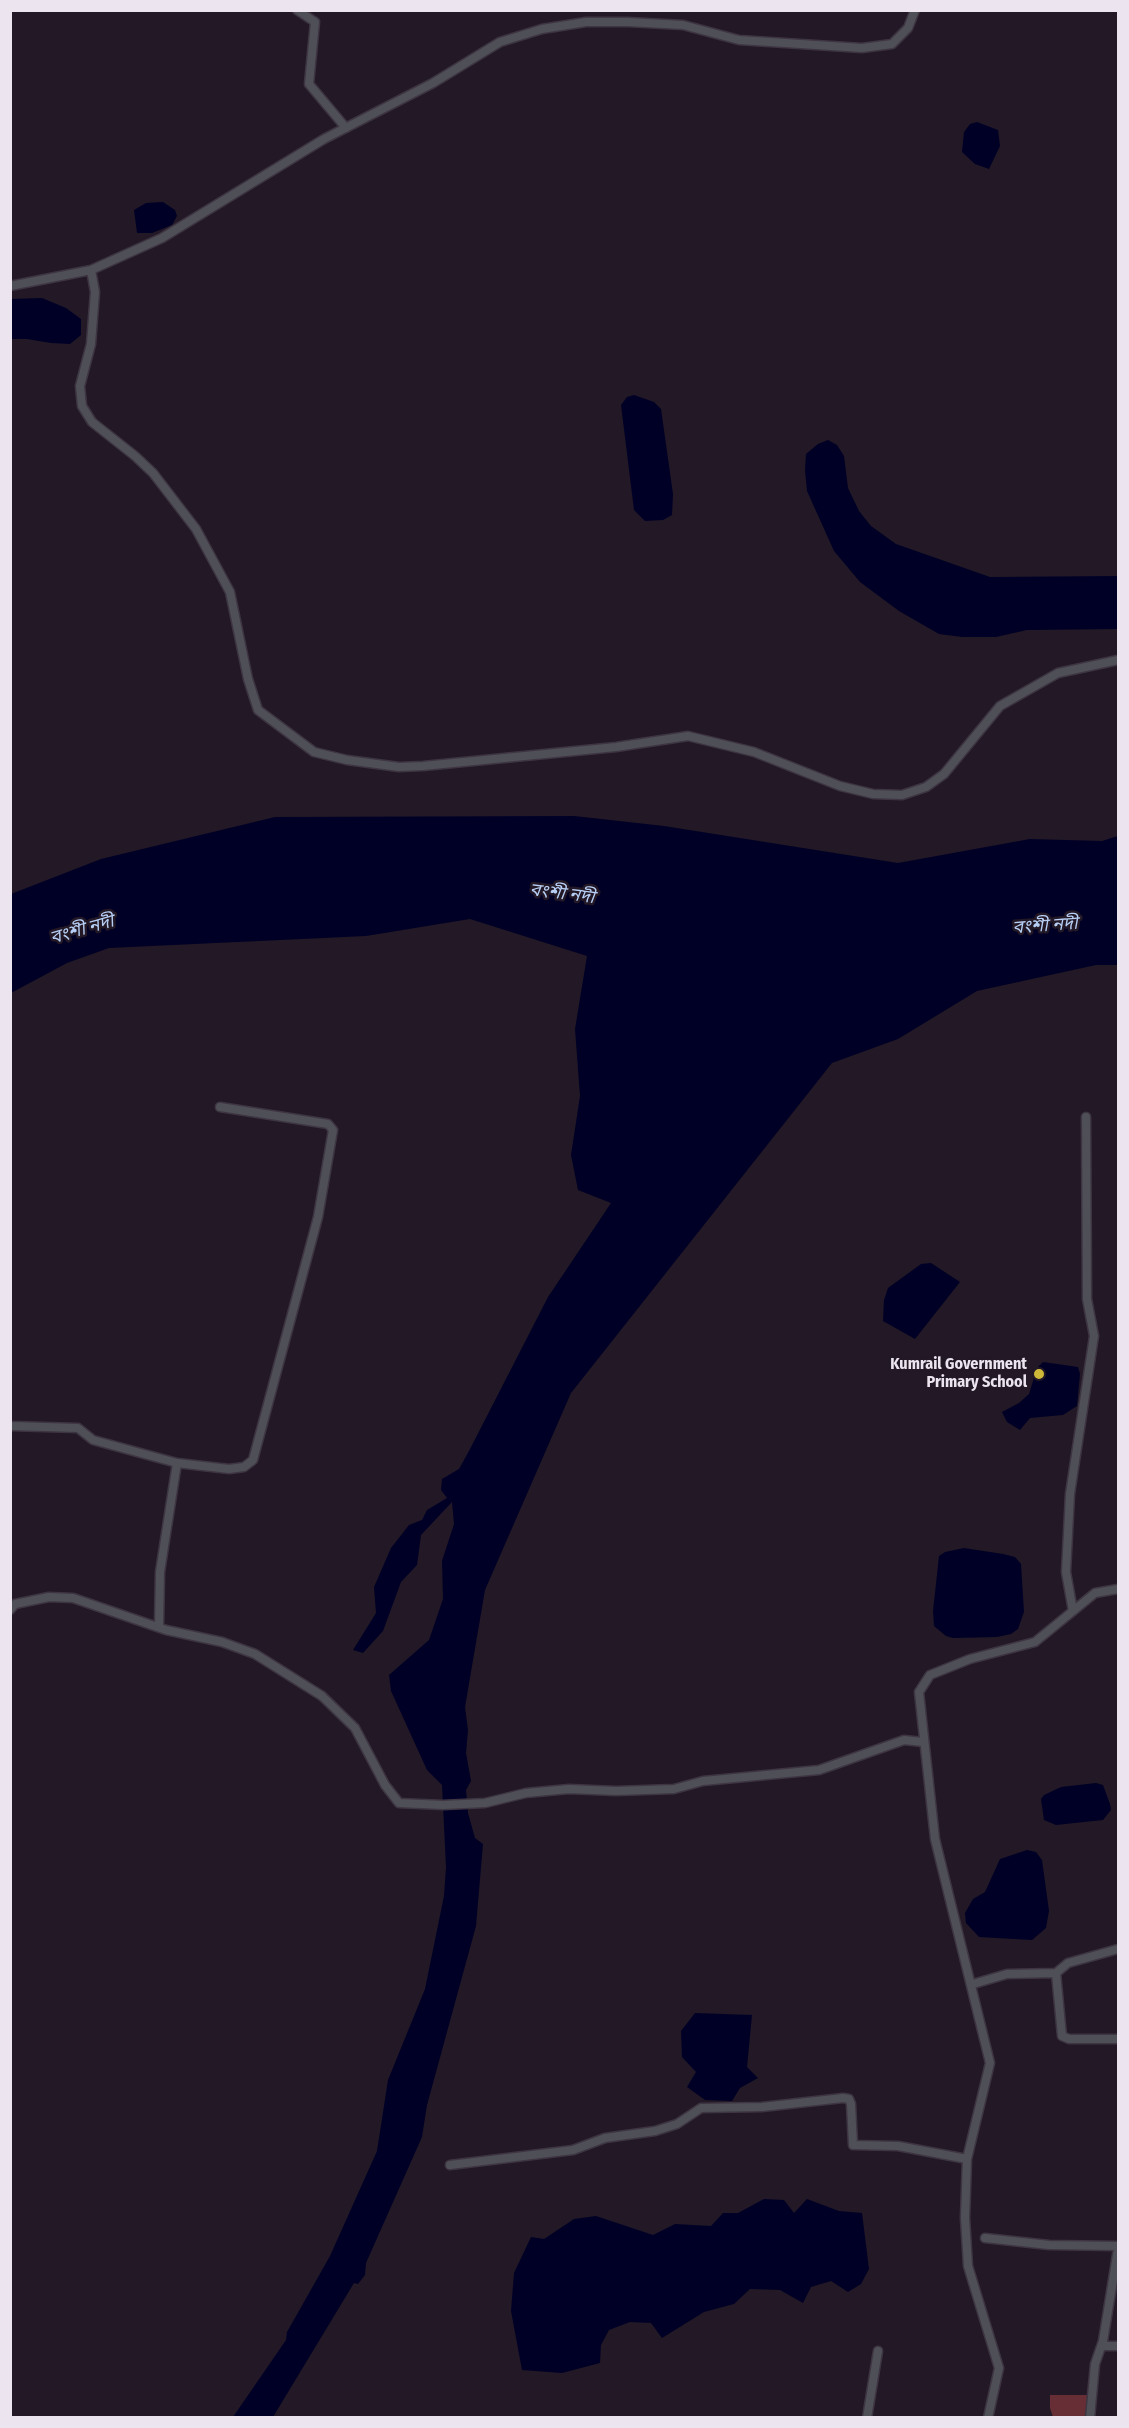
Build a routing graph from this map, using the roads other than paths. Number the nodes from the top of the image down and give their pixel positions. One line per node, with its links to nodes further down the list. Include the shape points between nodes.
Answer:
1 (297, 10): 3 (street, via 315,22 309,84)
2 (915, 10): 3 (street, via 908,28 892,44 862,48 739,40 683,25 639,22 586,22 542,29 500,42 433,83)
3 (346, 128): 4 (street, via 162,238)
4 (91, 270): 5 (street); 6 (street, via 95,292 91,344 80,386 82,405 92,422 153,473 196,529 231,592 258,710 315,752 399,767 423,766 616,747 688,735 754,752 840,786 873,794 902,795 926,787 944,774 1000,706 1058,673)
5 (10, 286)
6 (1119, 660)
7 (220, 1107): 10 (street, via 328,1124 333,1130 318,1217 253,1460 244,1467 229,1469)
8 (1086, 1117): 13 (street, via 1087,1288 1095,1336 1070,1494 1066,1572)
9 (10, 1426): 10 (street, via 78,1428 93,1440)
10 (177, 1463): 14 (street, via 160,1572)
11 (1119, 1589): 13 (street, via 1095,1593)
12 (10, 1610): 14 (street, via 15,1604 49,1597 73,1598)
13 (1073, 1611): 15 (street, via 1035,1642 970,1659 930,1675 919,1692)
14 (159, 1628): 15 (street, via 255,1653 322,1696 355,1728 399,1803 484,1803 569,1788 657,1791 703,1781 819,1770 904,1740)
15 (923, 1742): 18 (street, via 935,1839)
16 (1119, 1949): 17 (street, via 1068,1963)
17 (1056, 1973): 18 (street, via 1007,1974); 19 (street, via 1062,2036)
18 (973, 1984): 20 (street, via 990,2063)
19 (1119, 2039)
20 (967, 2158): 21 (street, via 898,2146 853,2145 851,2104 843,2098 762,2107 701,2108 666,2127 605,2138 573,2150); 28 (street, via 968,2266 999,2368)
21 (450, 2165)
22 (985, 2238): 23 (street, via 1049,2246)
23 (1119, 2248): 24 (street)
24 (1102, 2346): 25 (street); 29 (street, via 1095,2364)
25 (1119, 2346)
26 (878, 2351): 27 (street)
27 (867, 2418)
28 (988, 2418)
29 (1090, 2418)

